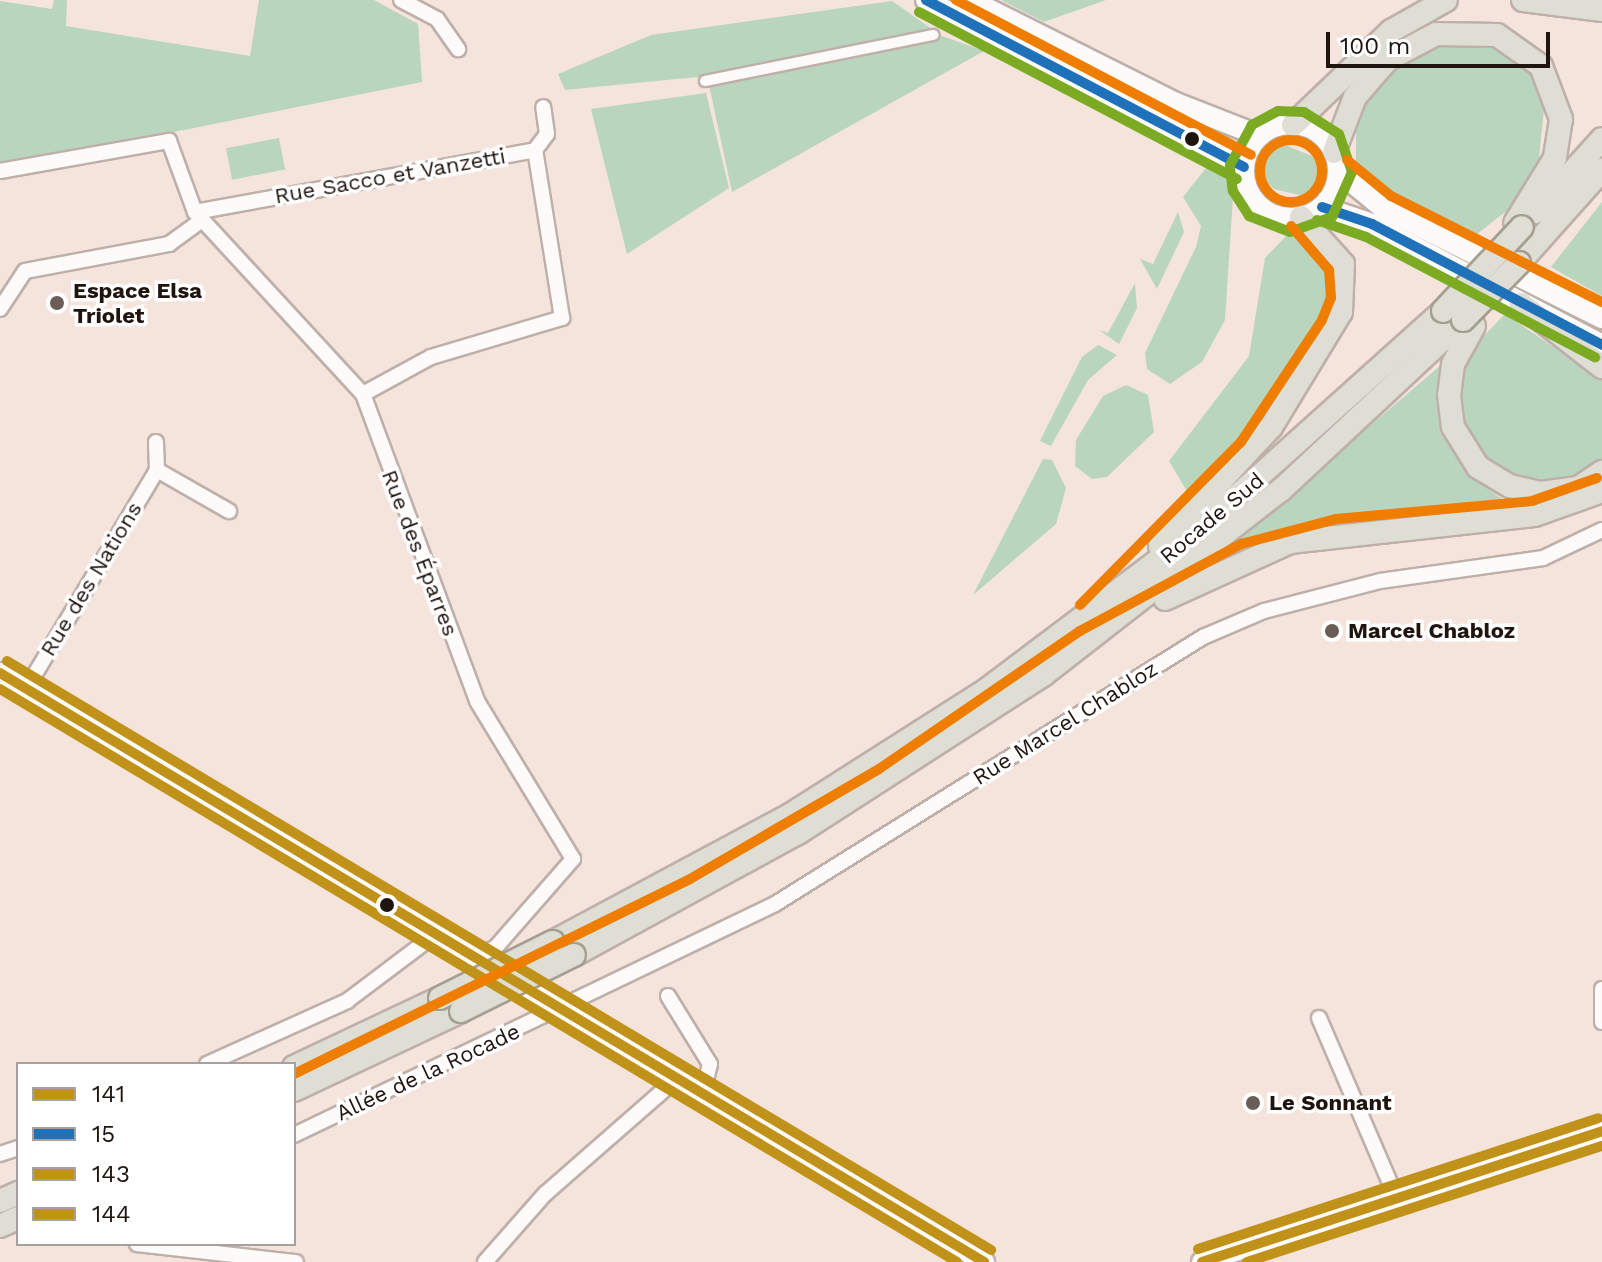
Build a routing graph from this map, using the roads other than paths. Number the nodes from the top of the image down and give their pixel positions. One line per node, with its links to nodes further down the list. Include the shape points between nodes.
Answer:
1 (401, 0): 8 (street, via 437,19)
2 (926, 0): 16 (main road)
3 (970, 0): 12 (main road)
4 (1446, 0): 11 (highway, via 1391,31)
5 (1523, 0): 6 (highway)
6 (1602, 10)
7 (933, 35): 9 (street)
8 (458, 49)
9 (705, 81)
10 (543, 107): 14 (street, via 547,134)
11 (1293, 125): 12 (main road); 15 (main road, via 1321,136)
12 (1260, 136): 16 (main road)
13 (1602, 139): 22 (highway, Rocade Sud)
14 (535, 150): 20 (street, Rue Sacco et Vanzetti); 29 (street, Rue Sacco et Vanzetti, via 562,318 431,357)
15 (1336, 162): 19 (main road); 22 (highway, via 1355,97 1387,60 1436,34 1497,35 1541,66 1561,119 1555,158); 25 (main road, via 1383,208)
16 (1244, 167): 21 (main road, via 1259,206)
17 (1602, 170): 22 (highway, Rocade Sud)
18 (0, 171): 20 (street, Rue des Éparres, via 155,141 175,147)
19 (1322, 207): 21 (main road); 23 (main road, via 1372,224)
20 (198, 216): 24 (street, via 169,244 25,271); 29 (street, Rue des Éparres)
21 (1301, 217): 36 (highway, via 1343,264 1345,300 1334,327 1252,451)
22 (1526, 229): 26 (highway, Rocade Sud, bridge, via 1478,274); 26 (highway, Rocade Sud, bridge, via 1519,263)
23 (1521, 304): 27 (main road); 28 (highway)
24 (0, 309)
25 (1602, 318)
26 (1460, 319): 32 (highway, via 1449,395 1453,427 1471,458 1498,481 1529,492 1578,488); 36 (highway, Rocade Sud); 37 (highway, Rocade Sud, via 1281,490)
27 (1602, 345)
28 (1602, 367)
29 (363, 394): 41 (street, Rue des Éparres, via 477,701 573,859 495,948)
30 (156, 442): 31 (street)
31 (157, 470): 34 (street); 39 (street, Rue des Nations)
32 (1602, 472)
33 (1602, 491): 37 (highway, via 1535,515 1290,542 1193,583)
34 (229, 511)
35 (1602, 530): 44 (street, Rue Marcel Chabloz, via 1543,558 1320,595 1203,637 775,904)
36 (1102, 607): 48 (highway, Rocade Sud, bridge, via 790,815 553,942)
37 (1087, 643): 50 (highway, Rocade Sud, bridge, via 886,781 574,955)
38 (0, 673): 39 (main road)
39 (26, 689): 40 (main road)
40 (436, 934): 41 (main road); 47 (street, via 347,1001)
41 (474, 957): 44 (main road)
42 (1602, 989): 46 (street)
43 (668, 996): 51 (street, via 710,1064)
44 (563, 1010): 49 (main road); 53 (street, Allée de la Rocade)
45 (1319, 1018): 54 (street)
46 (1602, 1022)
47 (211, 1062)
48 (296, 1066)
49 (674, 1081): 51 (main road); 57 (street, via 545,1194)
50 (296, 1089)
51 (702, 1097): 58 (main road)
52 (1602, 1131): 54 (main road)
53 (296, 1134)
54 (1397, 1199): 59 (main road)
55 (155, 1246): 56 (street)
56 (296, 1262)
57 (485, 1262)
58 (984, 1262)
59 (1202, 1262)

